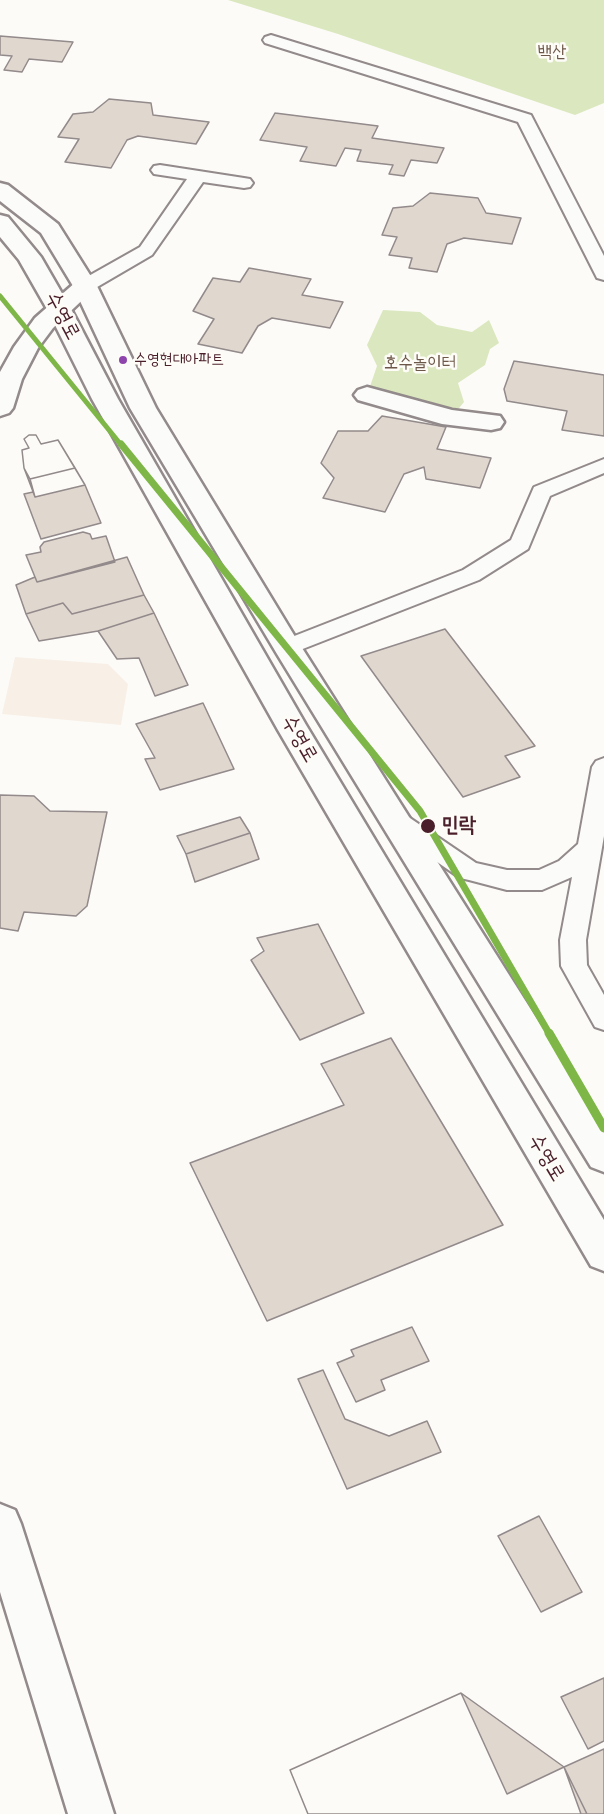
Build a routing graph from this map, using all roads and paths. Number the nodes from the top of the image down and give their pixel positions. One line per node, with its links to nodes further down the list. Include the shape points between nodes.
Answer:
1 (271, 40): 7 (lane, via 525,119)
2 (160, 170): 3 (lane)
3 (198, 176): 4 (lane); 8 (lane, via 146,251)
4 (244, 183)
5 (0, 190): 8 (main road, 수영로, via 50,229)
6 (0, 222): 9 (main road, 수영로, via 29,257)
7 (604, 274)
8 (85, 286): 9 (main road); 14 (main road, 수영로, via 143,408)
9 (60, 309): 11 (main road, via 26,347 9,379); 20 (main road, 수영로, via 105,399 293,730)
10 (367, 395): 12 (main road, via 451,418)
11 (0, 408)
12 (491, 422)
13 (604, 465): 14 (lane, via 541,492 520,544 471,576)
14 (287, 647): 16 (main road, 수영로)
15 (604, 766): 17 (lane)
16 (394, 819): 17 (lane, via 469,871 507,880 542,879 568,868); 19 (main road, 수영로)
17 (590, 847): 18 (lane, via 573,940 574,966)
18 (604, 1019)
19 (604, 1155)
20 (604, 1254)
21 (0, 1524): 22 (main road)
22 (91, 1814)

